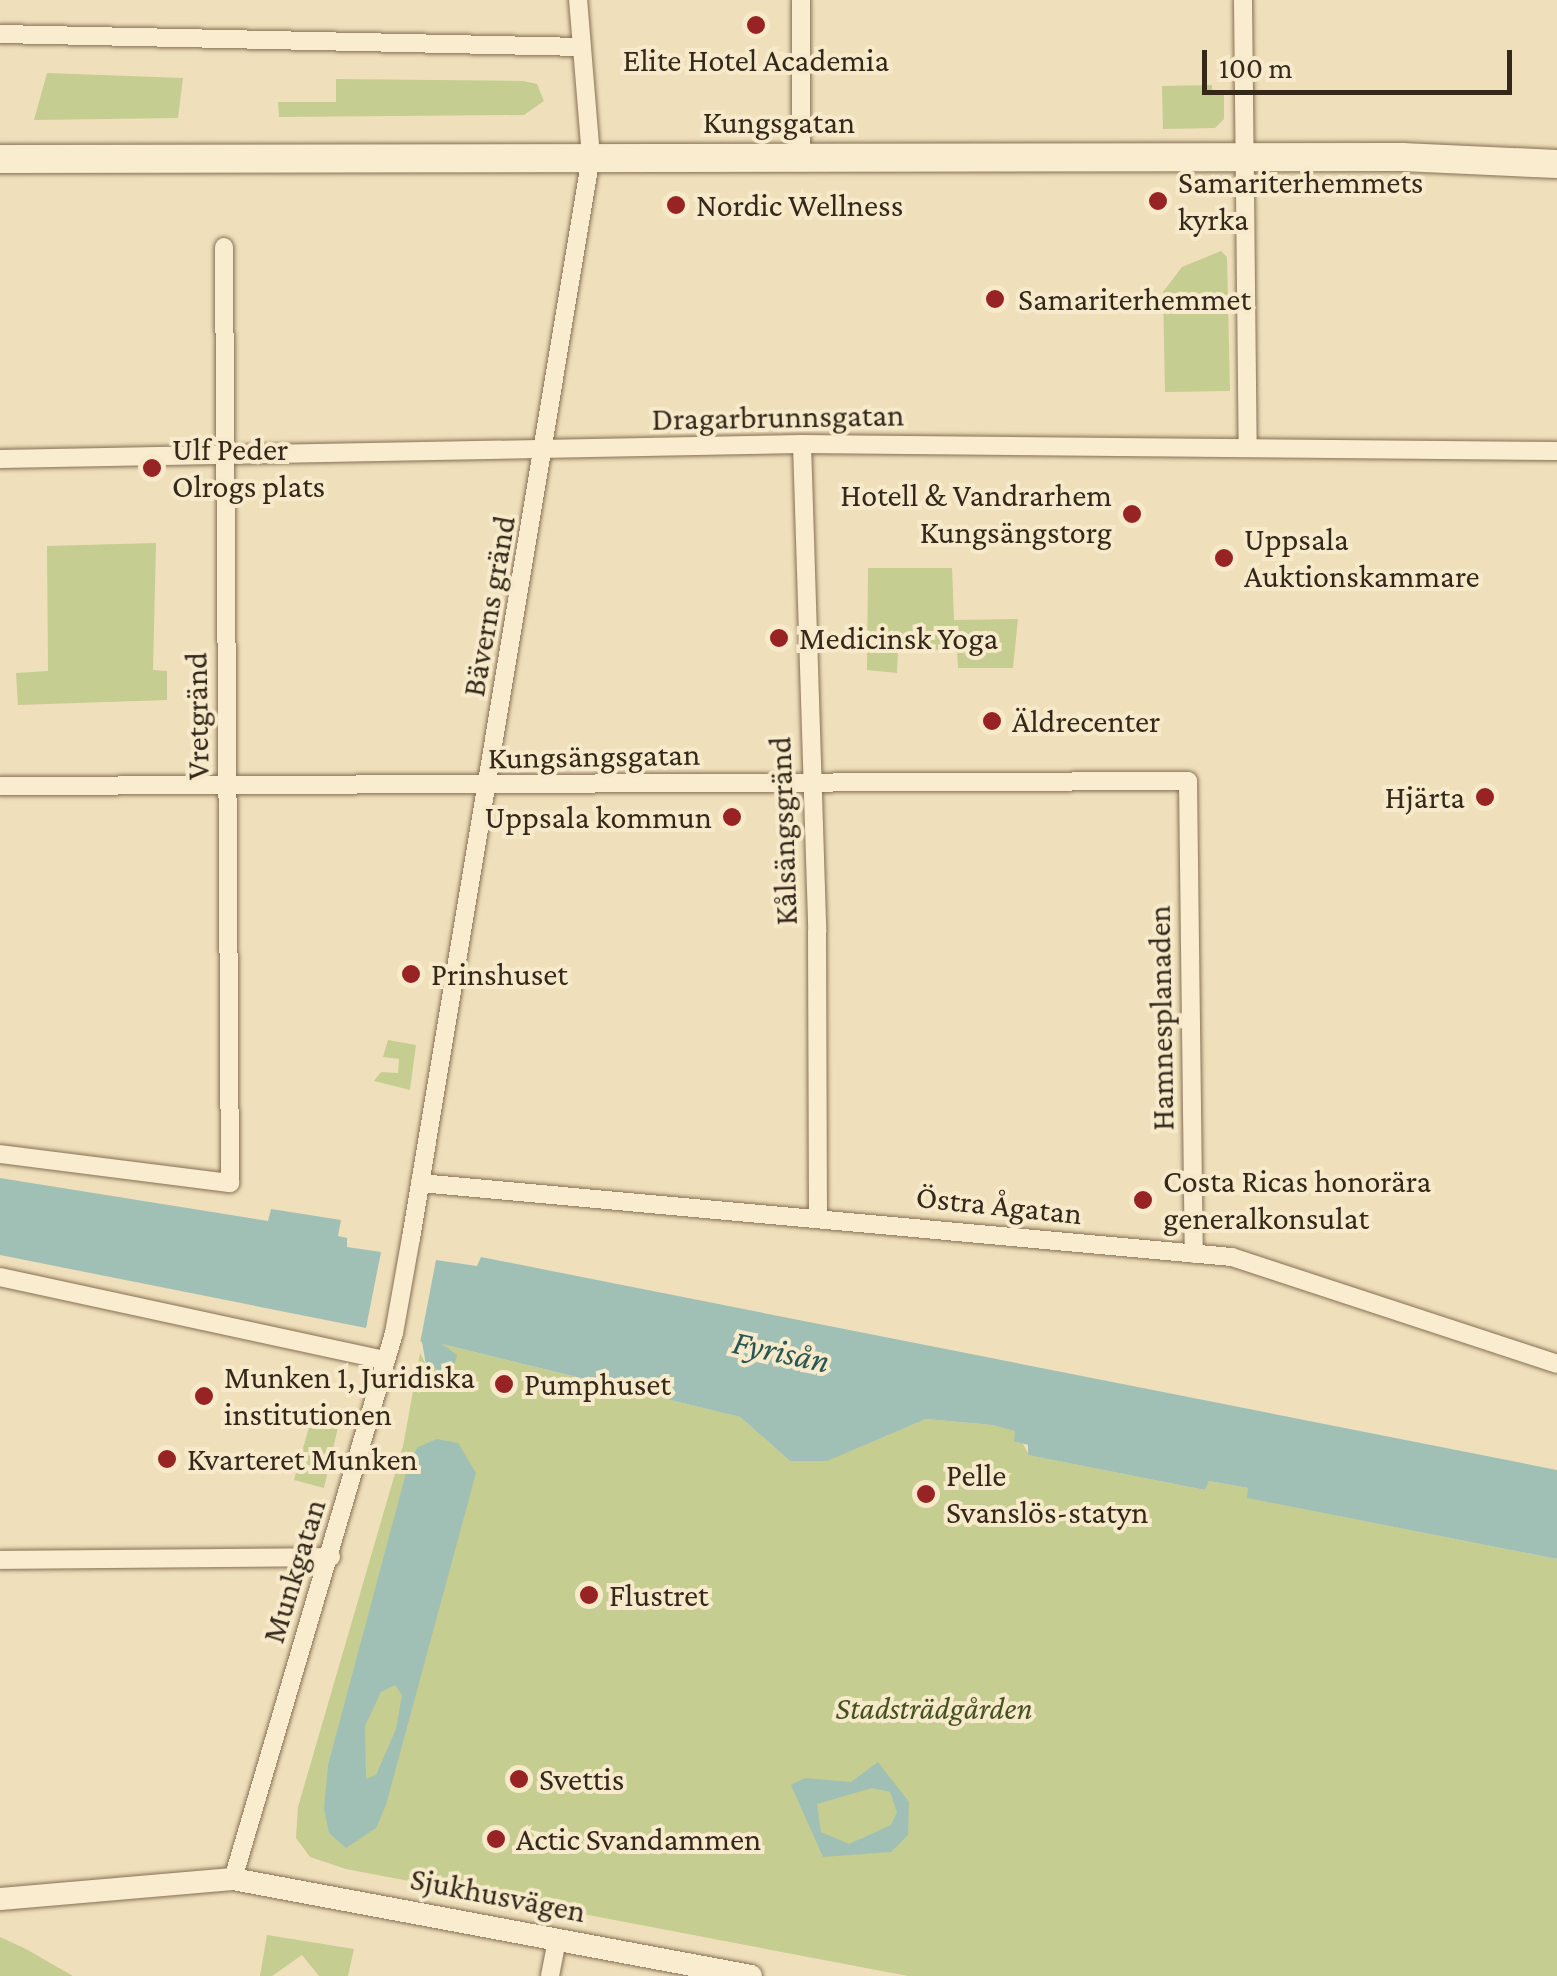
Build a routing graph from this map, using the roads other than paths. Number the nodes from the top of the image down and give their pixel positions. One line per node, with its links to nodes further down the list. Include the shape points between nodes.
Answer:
1 (578, 0): 5 (street, Bäverns gränd)
2 (801, 0): 6 (street)
3 (1243, 0): 8 (street)
4 (0, 34): 5 (street)
5 (582, 47): 7 (street, Bäverns gränd)
6 (801, 156): 7 (main road, Kungsgatan); 8 (main road, Kungsgatan)
7 (591, 157): 9 (main road, Kungsgatan); 15 (street, Bäverns gränd)
8 (1246, 158): 10 (main road, Kungsgatan); 13 (street)
9 (0, 159)
10 (1557, 164)
11 (224, 248): 16 (street, Vretgränd)
12 (802, 444): 13 (street, Dragarbrunnsgatan); 15 (street, Dragarbrunnsgatan); 19 (street, Kålsängsgränd)
13 (1248, 447): 14 (street, Dragarbrunnsgatan)
14 (1557, 451)
15 (547, 453): 16 (street, Dragarbrunnsgatan); 22 (street, Bäverns gränd)
16 (222, 459): 17 (street, Dragarbrunnsgatan); 20 (street, Vretgränd)
17 (0, 460)
18 (1188, 781): 19 (street, Kungsängsgatan); 27 (street, Hamnesplanaden)
19 (812, 783): 22 (street, Kungsängsgatan); 25 (street, Kålsängsgränd)
20 (229, 785): 21 (street, Kungsängsgatan); 22 (street, Kungsängsgatan); 23 (street, Vretgränd, via 230,1183)
21 (0, 786)
22 (486, 788): 24 (street, Bäverns gränd)
23 (0, 1154)
24 (420, 1182): 25 (street, Östra Ågatan); 26 (street, Bäverns gränd)
25 (818, 1217): 27 (street, Östra Ågatan)
26 (412, 1229): 29 (street, Munkgatan)
27 (1194, 1254): 30 (street, Östra Ågatan, via 1270,1267)
28 (0, 1277): 29 (street)
29 (385, 1360): 31 (street, Munkgatan)
30 (1557, 1364)
31 (331, 1557): 32 (street); 33 (street, Munkgatan)
32 (0, 1560)
33 (233, 1879): 34 (street, Sjukhusvägen); 35 (street, Sjukhusvägen)
34 (0, 1899)
35 (557, 1940): 36 (street); 37 (street, Sjukhusvägen)
36 (550, 1976)
37 (750, 1976)

